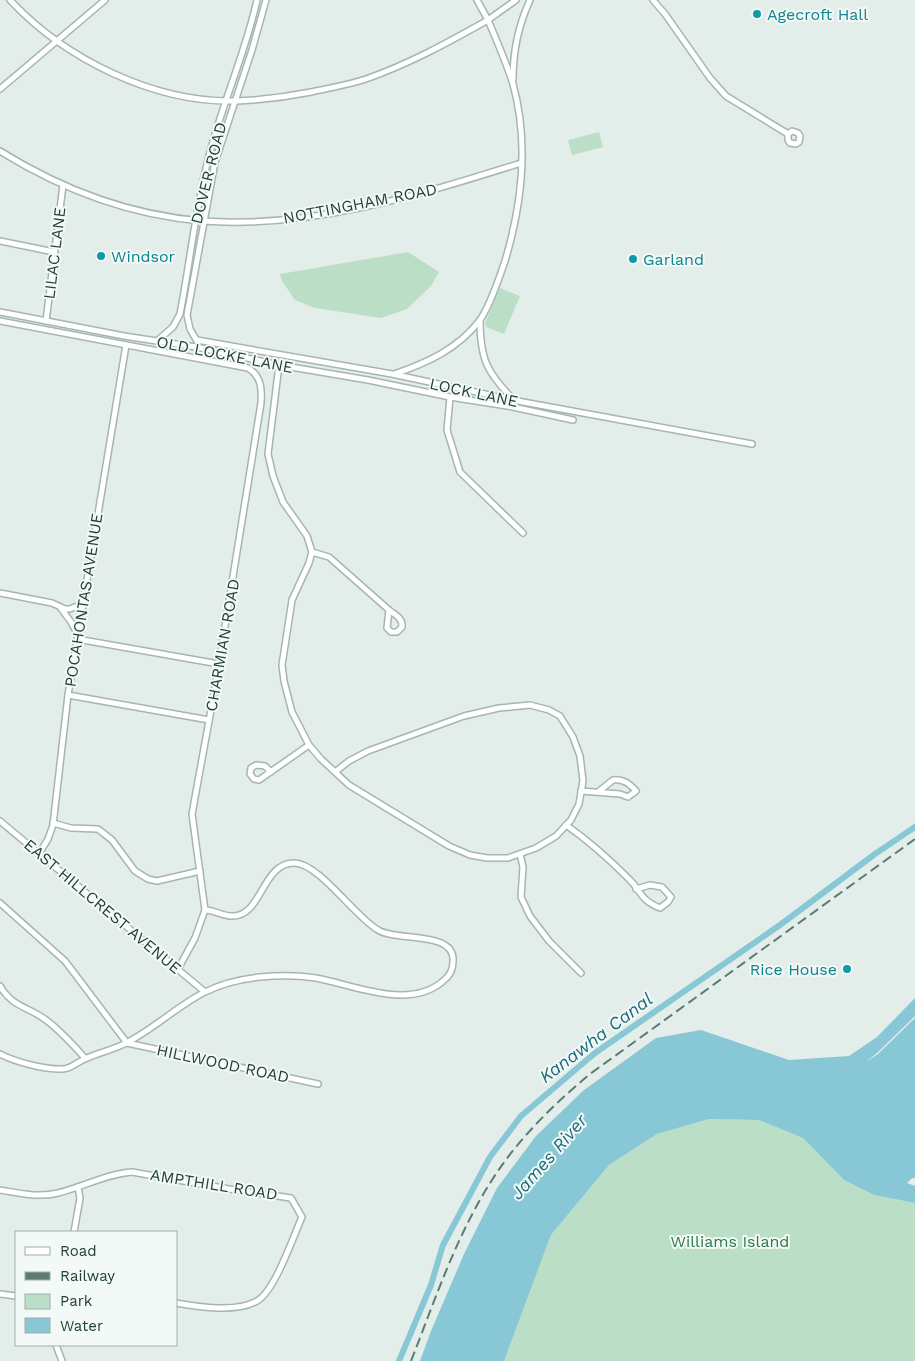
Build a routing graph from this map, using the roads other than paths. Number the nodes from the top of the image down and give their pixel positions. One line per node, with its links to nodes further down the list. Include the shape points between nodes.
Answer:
1 (10, 0): 10 (street)
2 (105, 0): 10 (street)
3 (257, 0): 13 (street, DOVER ROAD, via 252,26)
4 (266, 0): 14 (street, DOVER ROAD)
5 (477, 0): 9 (street)
6 (516, 0): 9 (street)
7 (530, 0): 11 (street, via 515,42)
8 (652, 0): 15 (street, via 726,96)
9 (488, 20): 11 (street); 14 (street, via 426,54 365,79 278,98)
10 (56, 41): 12 (street); 13 (street, via 92,64 135,82 191,97)
11 (513, 85): 17 (street)
12 (0, 89)
13 (227, 100): 14 (street); 19 (street, DOVER ROAD, via 208,160)
14 (236, 101): 20 (street, DOVER ROAD, via 216,162)
15 (788, 134)
16 (0, 151): 18 (street, NOTTINGHAM ROAD)
17 (521, 163): 20 (street, NOTTINGHAM ROAD, via 432,190 313,216 256,222); 24 (street, via 520,195 512,239)
18 (63, 185): 19 (street, NOTTINGHAM ROAD, via 128,208); 22 (street, LILAC LANE)
19 (195, 220): 20 (street, NOTTINGHAM ROAD); 28 (street, DOVER ROAD, via 180,314 173,327)
20 (203, 221): 27 (street, DOVER ROAD, via 187,315)
21 (0, 241): 22 (street)
22 (54, 252): 26 (street, LILAC LANE)
23 (0, 312): 26 (street, OLD LOCKE LANE)
24 (480, 319): 33 (street, via 456,344 435,358); 36 (street, via 484,359 497,383)
25 (0, 321): 29 (street)
26 (46, 321): 28 (street, OLD LOCKE LANE)
27 (197, 340): 30 (street); 32 (street, LOCK LANE)
28 (157, 341): 30 (street, OLD LOCKE LANE)
29 (126, 345): 42 (street, POCAHONTAS AVENUE); 46 (street, CHARMIAN ROAD, via 248,368 259,381 261,403)
30 (196, 347): 31 (street, OLD LOCKE LANE)
31 (279, 365): 34 (street, OLD LOCKE LANE); 40 (street, via 268,454 283,502 304,531)
32 (369, 372): 33 (street, LOCK LANE); 34 (street)
33 (392, 374): 36 (street, LOCK LANE)
34 (368, 380): 35 (street, OLD LOCKE LANE)
35 (450, 397): 37 (street, OLD LOCKE LANE); 39 (street, via 447,430 460,472)
36 (514, 400): 38 (street, LOCK LANE)
37 (573, 420)
38 (752, 444)
39 (523, 533)
40 (312, 552): 44 (street, via 328,557); 49 (street, via 292,600 282,665 292,712)
41 (0, 593): 43 (street)
42 (82, 604): 43 (street, via 70,609); 45 (street, POCAHONTAS AVENUE)
43 (59, 607): 45 (street, via 71,622)
44 (389, 610)
45 (77, 637): 46 (street); 47 (street, POCAHONTAS AVENUE)
46 (219, 664): 48 (street, CHARMIAN ROAD)
47 (68, 695): 48 (street); 55 (street, POCAHONTAS AVENUE)
48 (209, 720): 59 (street, CHARMIAN ROAD, via 192,814)
49 (309, 746): 50 (street); 51 (street)
50 (271, 772)
51 (335, 772): 52 (street, via 368,751 464,716 530,705 560,716 572,736 580,756); 58 (street, via 349,785 449,846 487,858 508,858)
52 (581, 791): 53 (street); 56 (street, via 579,804)
53 (598, 792): 53 (street, via 628,797 636,791 629,783 613,780)
54 (0, 821): 57 (street, EAST HILLCREST AVENUE)
55 (53, 824): 57 (street, POCAHONTAS AVENUE); 59 (street, via 98,829 112,840 135,871 148,879 157,881)
56 (566, 825): 58 (street, via 556,836); 60 (street, via 600,851 632,881)
57 (39, 854): 63 (street, EAST HILLCREST AVENUE)
58 (520, 854): 64 (street, via 523,867 521,897 530,916 549,941)
59 (200, 871): 62 (street, CHARMIAN ROAD)
60 (636, 889): 60 (street, via 649,904 660,908 671,897 662,887 650,885)
61 (0, 903): 67 (street, via 64,961)
62 (206, 910): 63 (street); 66 (street, via 233,916 243,914 279,867 290,863 305,864 379,931 441,942 452,951 454,960 448,978 434,989 413,994 384,993 319,979 287,976 247,979)
63 (178, 969): 66 (street, EAST HILLCREST AVENUE)
64 (581, 973)
65 (0, 986): 69 (street, via 10,1000 63,1033)
66 (205, 992): 67 (street)
67 (128, 1043): 69 (street); 70 (street, HILLWOOD ROAD)
68 (0, 1054): 69 (street, via 38,1066 63,1069)
69 (85, 1058)
70 (318, 1084)
71 (78, 1187): 72 (street, AMPTHILL ROAD, via 44,1195); 73 (street, via 80,1198); 76 (street, AMPTHILL ROAD, via 119,1173 132,1172 291,1198 302,1217 264,1296 238,1307)
72 (0, 1190)
73 (74, 1231)
74 (0, 1294): 75 (street)
75 (15, 1296)
76 (178, 1303)
77 (56, 1346): 78 (street)
78 (62, 1361)

